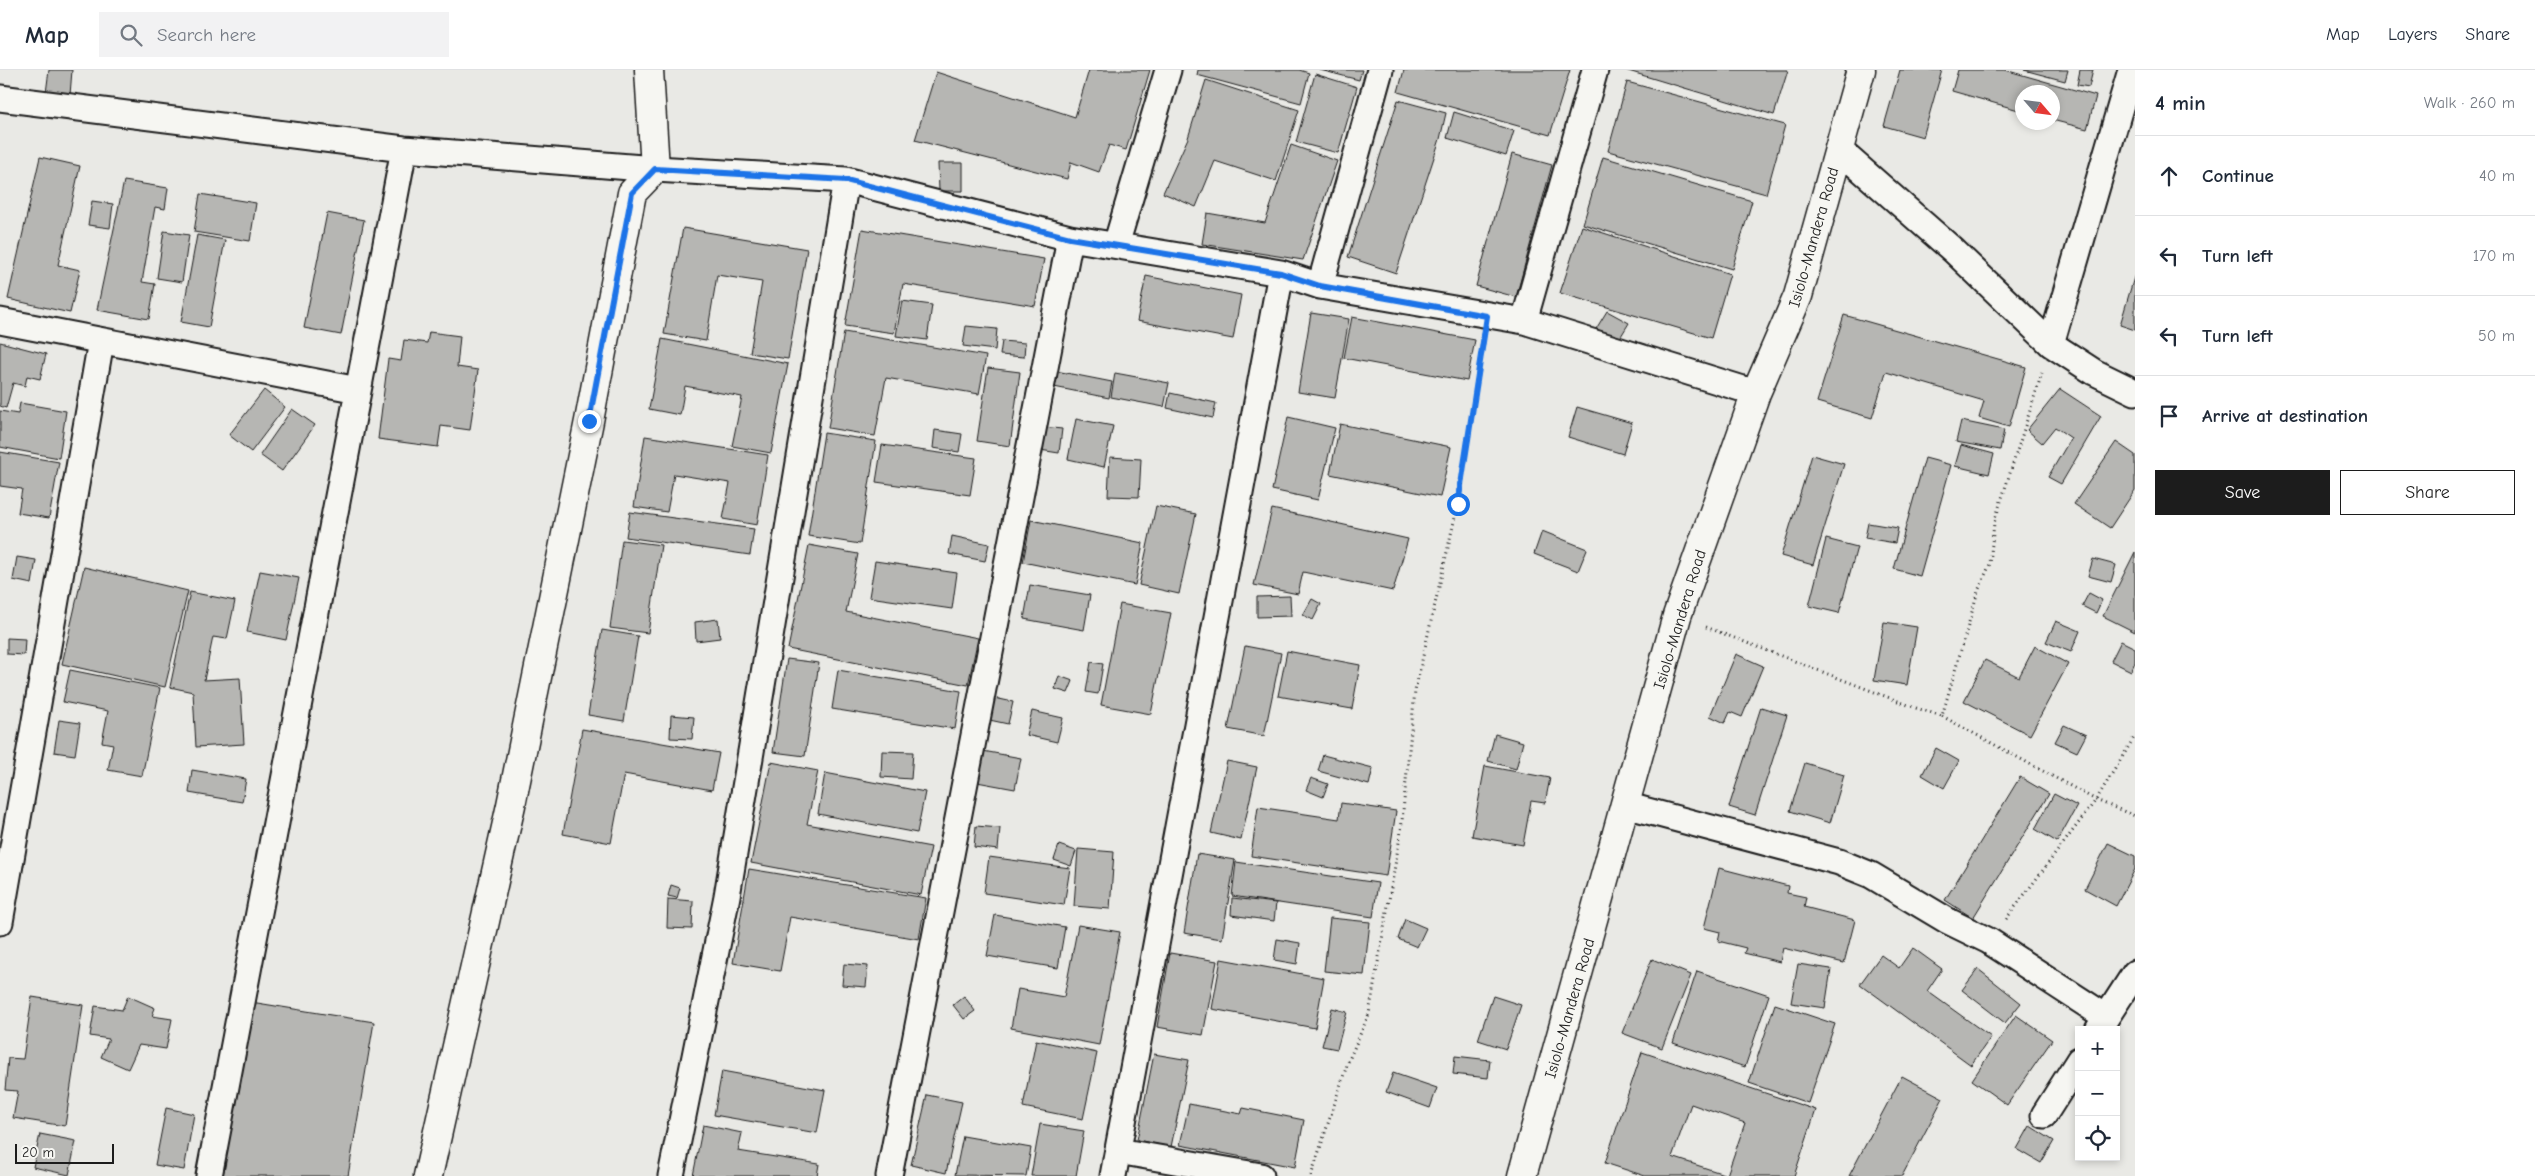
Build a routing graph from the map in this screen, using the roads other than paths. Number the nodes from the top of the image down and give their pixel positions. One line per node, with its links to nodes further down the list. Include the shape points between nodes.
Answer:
1 (650, 70): 10 (main road)
2 (1168, 70): 13 (street)
3 (1380, 70): 15 (street)
4 (1595, 70): 17 (street)
5 (1861, 70): 9 (main road, Isiolo-Mandera Road)
6 (2131, 70): 19 (street)
7 (0, 98): 8 (street)
8 (404, 149): 10 (street); 20 (street)
9 (1838, 149): 19 (street, via 1954,251); 22 (main road, Isiolo-Mandera Road, via 1798,296)
10 (655, 169): 11 (street); 31 (main road, via 632,193 513,795)
11 (846, 180): 12 (street); 32 (street, via 727,896)
12 (1070, 238): 13 (street); 33 (street)
13 (1116, 245): 14 (street)
14 (1281, 273): 15 (street); 29 (street)
15 (1320, 286): 17 (street)
16 (0, 321): 18 (street)
17 (1524, 321): 22 (street)
18 (101, 341): 20 (street); 24 (street)
19 (2051, 344): 21 (street, via 2094,372)
20 (358, 390): 30 (street)
21 (2135, 392)
22 (1756, 394): 23 (main road, Isiolo-Mandera Road, via 1677,616)
23 (1625, 806): 26 (street, via 1839,862 1871,875 1948,921 1989,941); 36 (main road, Isiolo-Mandera Road)
24 (0, 922)
25 (2135, 973): 26 (street)
26 (2102, 1024)
27 (2075, 1066): 28 (street)
28 (2044, 1115)
29 (1118, 1150): 34 (street); 35 (street)
30 (209, 1176)
31 (428, 1176)
32 (672, 1176)
33 (889, 1176)
34 (1112, 1176)
35 (1261, 1176)
36 (1522, 1176)

